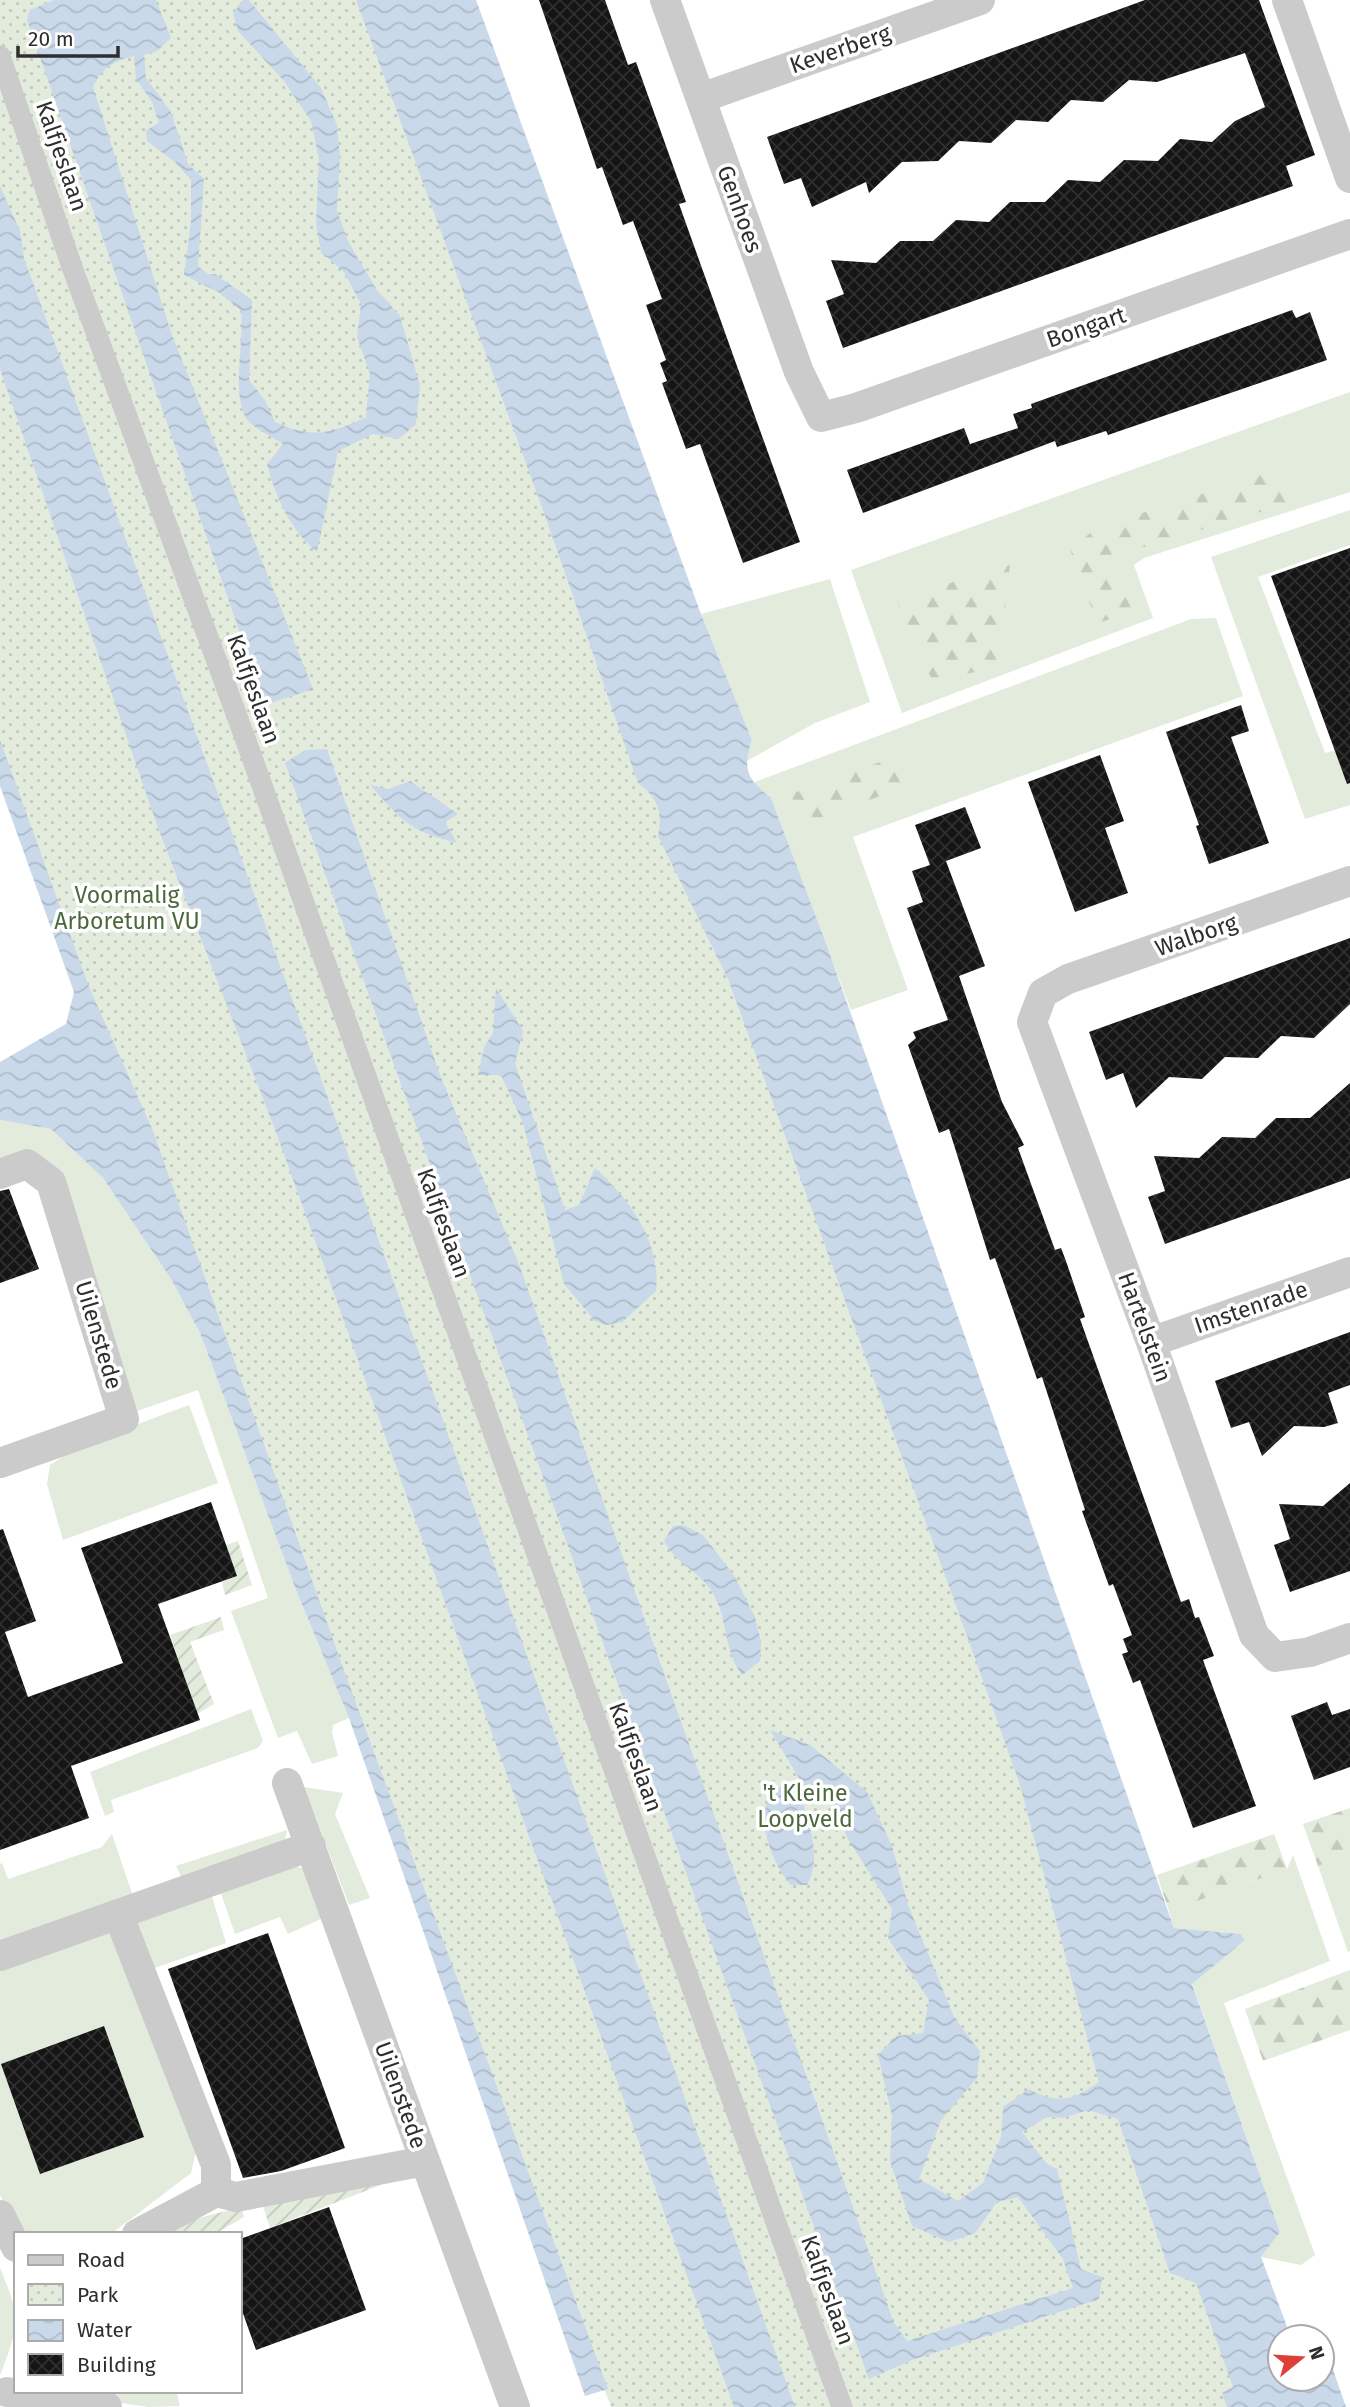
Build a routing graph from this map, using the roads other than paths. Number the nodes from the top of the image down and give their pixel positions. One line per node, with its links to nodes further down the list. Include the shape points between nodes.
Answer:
1 (665, 0): 5 (street, Genhoes)
2 (980, 0): 5 (street, Keverberg)
3 (1287, 0): 6 (street)
4 (0, 56): 28 (street, Kalfjeslaan)
5 (701, 98): 8 (street, Genhoes, via 799,372)
6 (1350, 178)
7 (1349, 237): 8 (street, Bongart)
8 (821, 417)
9 (1350, 881): 10 (street, Walborg, via 1068,979)
10 (1043, 993): 13 (street, Hartelstein, via 1032,1022)
11 (0, 1174): 14 (street, Uilenstede, via 27,1164 51,1182 124,1419)
12 (1350, 1272): 13 (street, Imstenrade)
13 (1151, 1342): 15 (street, Hartelstein, via 1254,1635 1275,1657 1310,1652)
14 (0, 1463)
15 (1350, 1638)
16 (287, 1783): 17 (street, Uilenstede)
17 (311, 1846): 18 (street); 20 (street, Uilenstede)
18 (118, 1914): 19 (street); 21 (street, via 216,2165)
19 (0, 1956)
20 (425, 2161): 21 (street, via 236,2197); 27 (street, Uilenstede)
21 (216, 2192): 23 (street)
22 (0, 2216): 24 (street)
23 (141, 2232)
24 (14, 2243)
25 (30, 2393): 26 (street)
26 (107, 2407)
27 (515, 2407)
28 (842, 2407)

